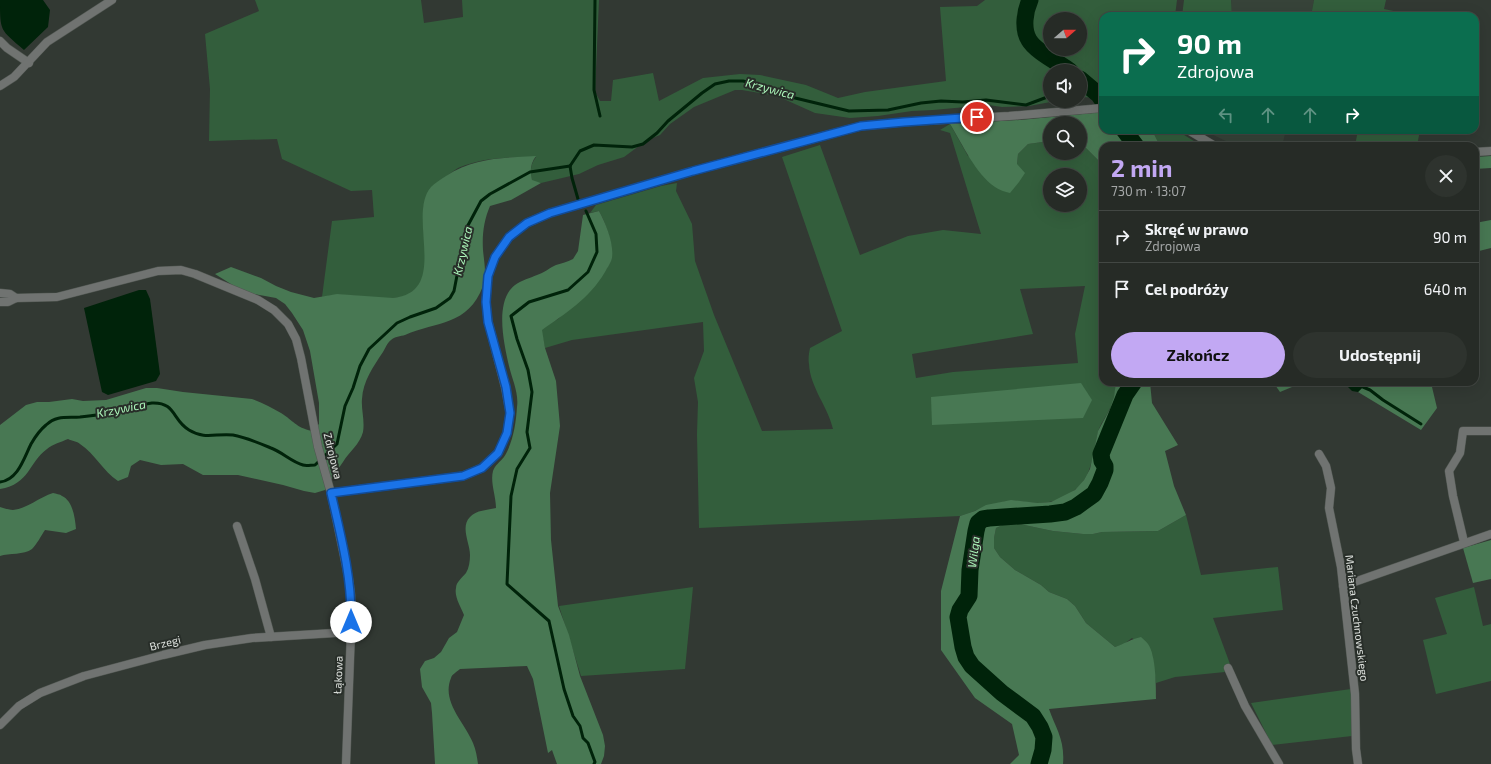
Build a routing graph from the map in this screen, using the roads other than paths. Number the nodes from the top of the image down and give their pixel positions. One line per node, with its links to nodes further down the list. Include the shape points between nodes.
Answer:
1 (112, 0): 3 (street, via 47,42)
2 (0, 41): 3 (street)
3 (29, 63): 4 (street)
4 (0, 86)
5 (1099, 108): 15 (street, Zdrojowa, via 861,126 693,171 550,213 527,223 509,237 495,257 488,276 488,322 506,387 510,413 507,433 498,453 482,468 463,476)
6 (1195, 134): 7 (street)
7 (1208, 142)
8 (1491, 151): 9 (street)
9 (1479, 152)
10 (0, 292): 11 (street, Zdrojowa)
11 (16, 298): 12 (street, Zdrojowa); 15 (street, Zdrojowa, via 57,296 143,275 181,270 258,300 274,310 288,324 296,339 318,447)
12 (0, 302)
13 (1491, 431): 18 (street, via 1463,431 1460,453 1449,471)
14 (1319, 454): 19 (street, Mariana Czuchnowskiego, via 1326,466 1331,488 1329,508)
15 (331, 493): 20 (street, Łąkowa, via 349,580)
16 (237, 526): 21 (street)
17 (1491, 534): 18 (street)
18 (1464, 542): 19 (street)
19 (1343, 586): 26 (street, Mariana Czuchnowskiego, via 1355,694)
20 (351, 632): 21 (street, Brzegi); 24 (street, Łąkowa)
21 (271, 637): 23 (street, Brzegi, via 205,645 84,676 40,693 19,706)
22 (1228, 668): 25 (street, via 1245,706)
23 (0, 725)
24 (346, 764)
25 (1278, 764)
26 (1358, 764)

